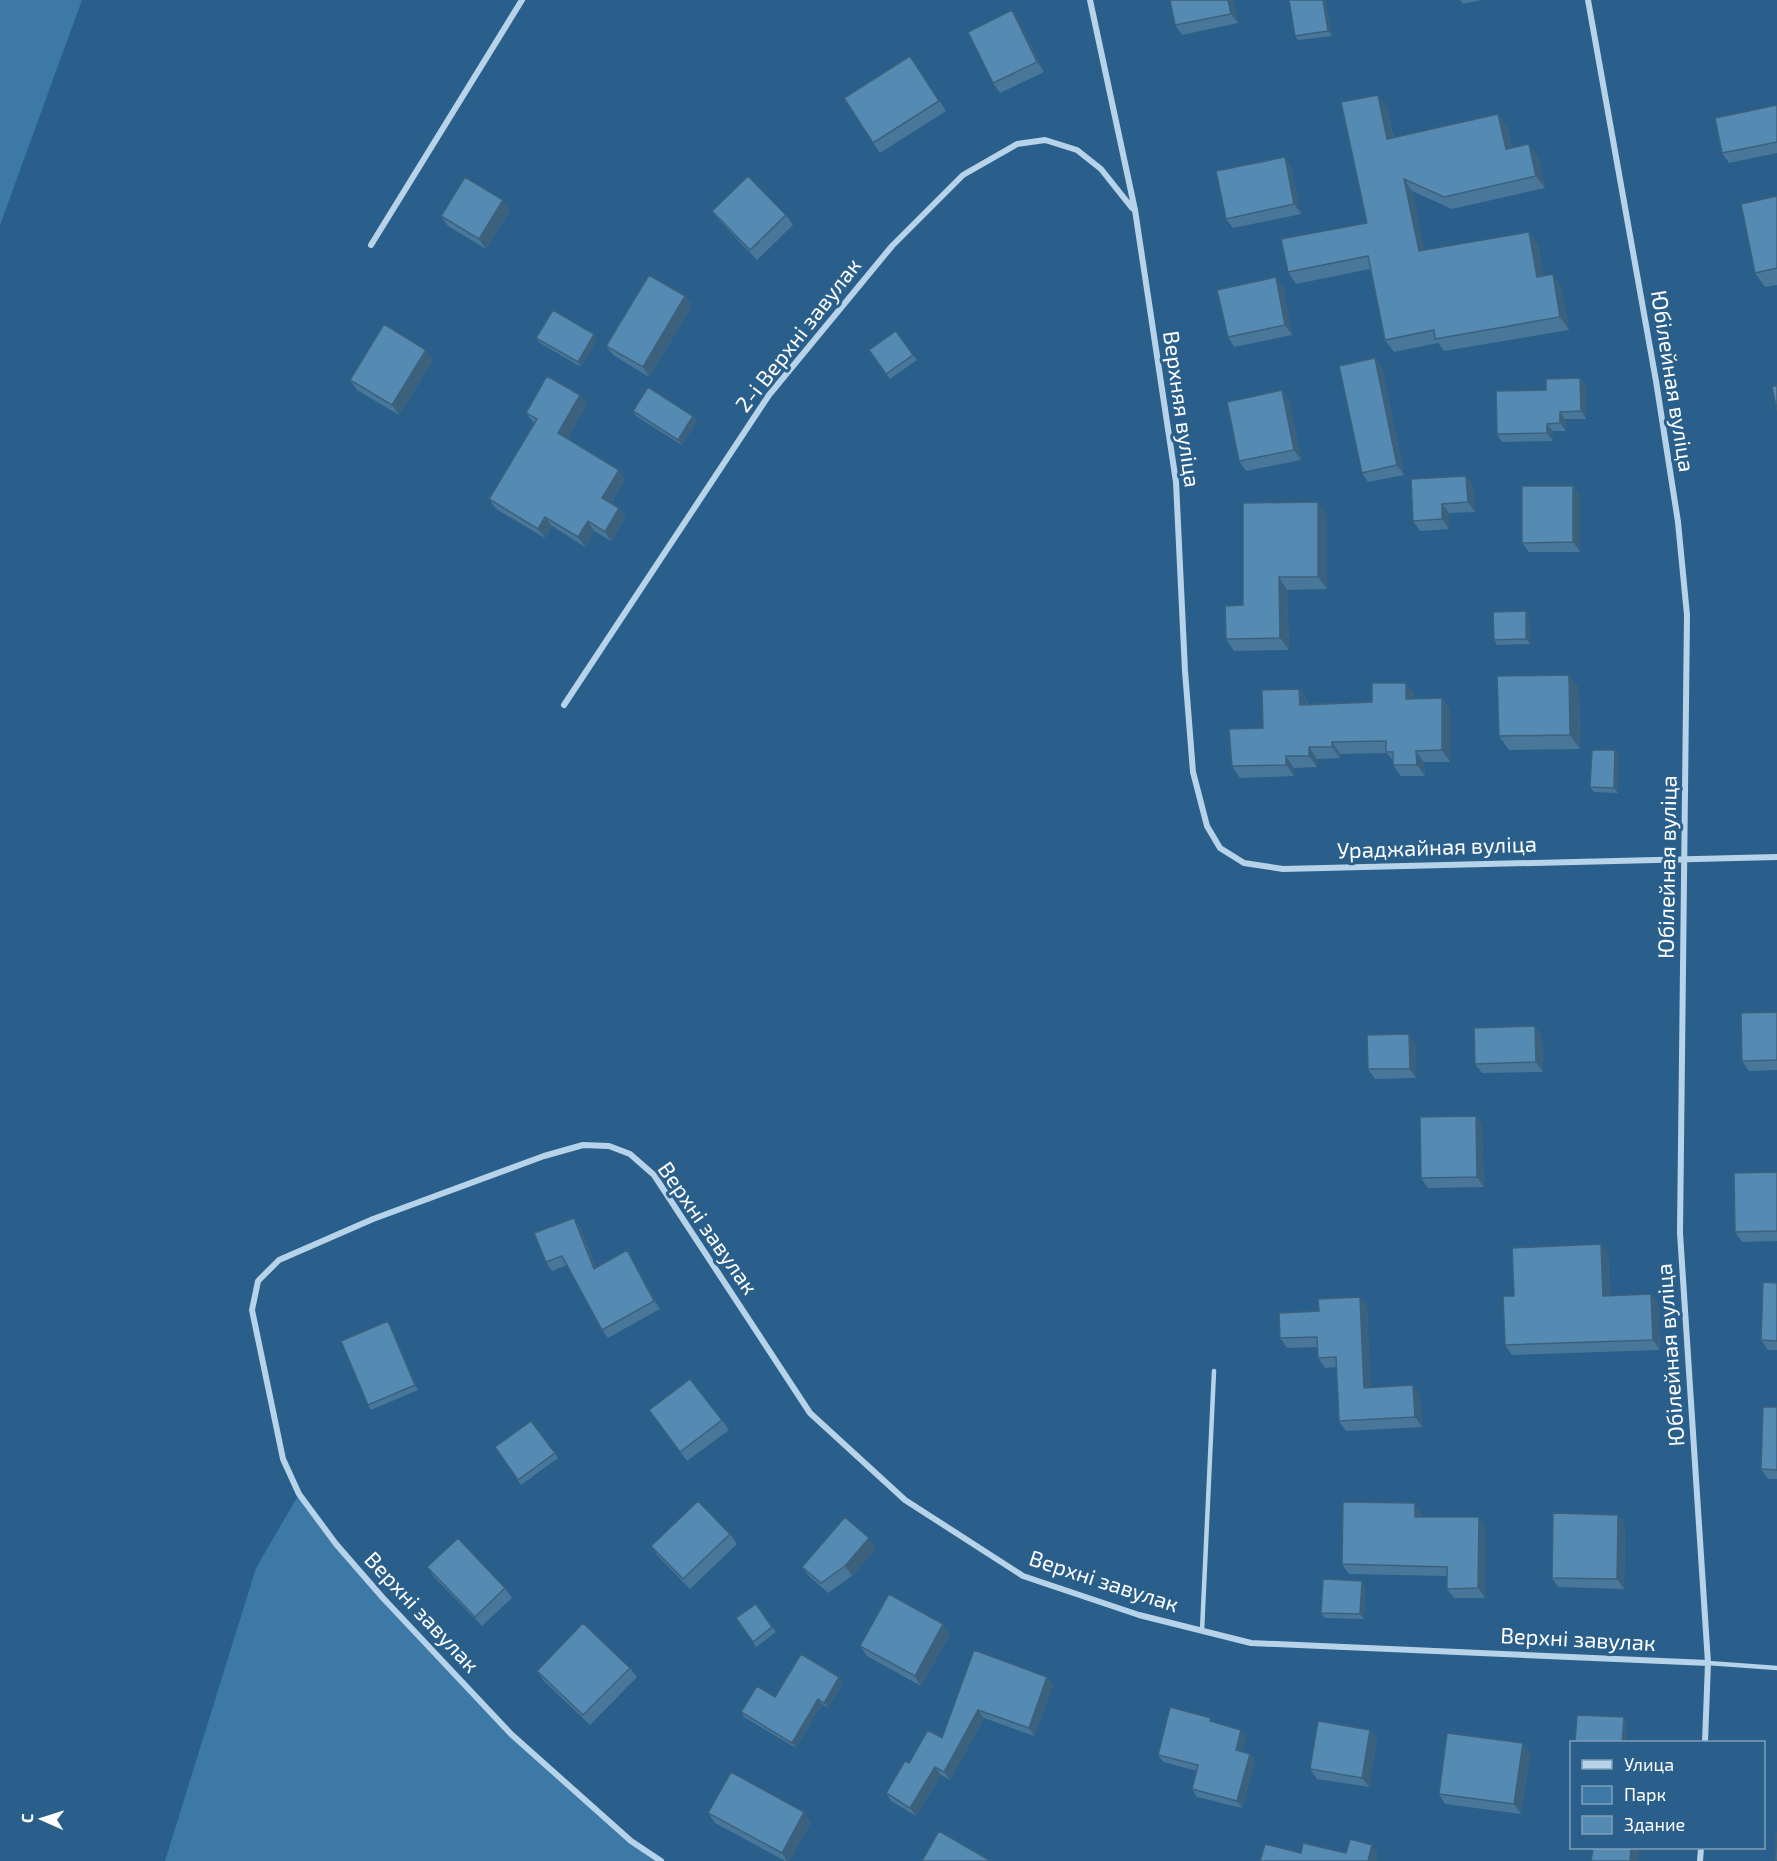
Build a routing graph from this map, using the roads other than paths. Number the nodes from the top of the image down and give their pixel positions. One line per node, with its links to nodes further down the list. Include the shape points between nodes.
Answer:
1 (522, 0): 5 (street)
2 (1090, 0): 4 (street, Верхняя вуліца)
3 (1588, 0): 9 (street, Юбілейная вуліца, via 1678,522 1687,615)
4 (1135, 210): 6 (street, 2-і Верхні завулак, via 1101,169 1077,150 1045,140 1017,144 963,176 891,246 769,395); 7 (street, Верхняя вуліца, via 1176,482 1193,772)
5 (371, 245)
6 (564, 705)
7 (1207, 826): 9 (street, Ураджайная вуліца, via 1220,848 1244,863 1283,869)
8 (1777, 857): 9 (street, Ураджайная вуліца)
9 (1685, 858): 12 (street, Юбілейная вуліца, via 1680,1233)
10 (1214, 1371): 11 (lane)
11 (1202, 1631): 12 (street, Верхні завулак, via 1251,1643); 15 (street, Верхні завулак, via 1139,1615 1023,1576 905,1500 810,1413 654,1175 630,1154 609,1146 583,1145 544,1156 373,1219 279,1260 258,1281 252,1310 284,1459 299,1494 382,1598 511,1734 631,1841)
12 (1708, 1663): 13 (lane); 14 (street, Юбілейная вуліца)
13 (1777, 1668)
14 (1705, 1741)
15 (661, 1861)

